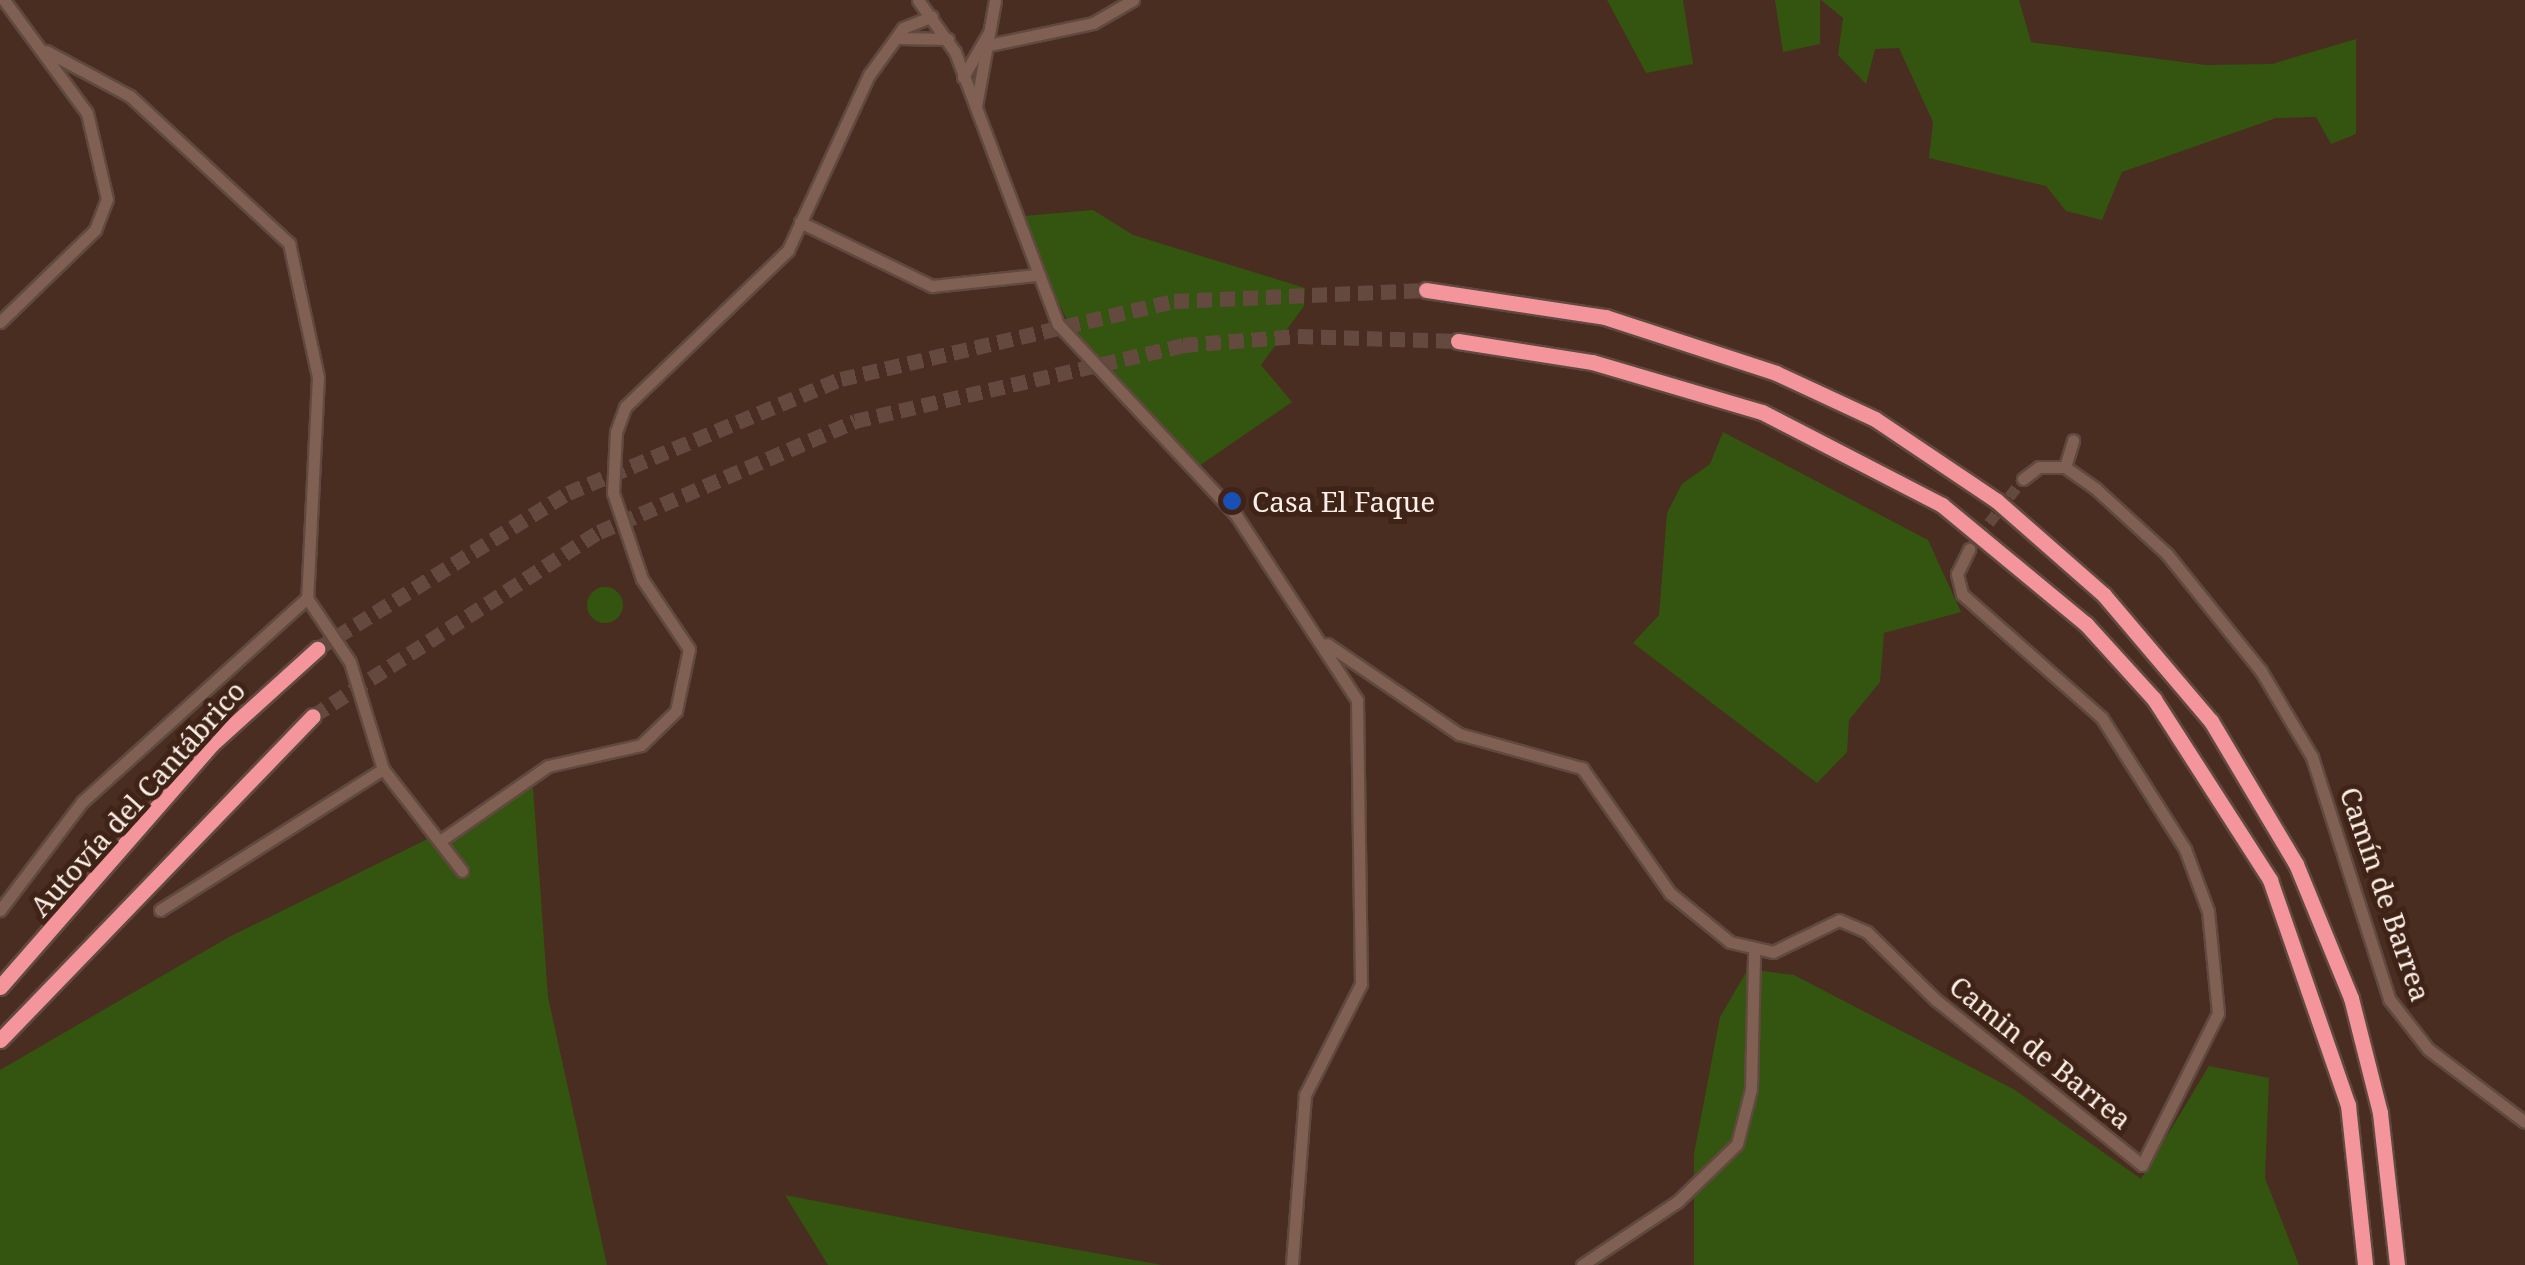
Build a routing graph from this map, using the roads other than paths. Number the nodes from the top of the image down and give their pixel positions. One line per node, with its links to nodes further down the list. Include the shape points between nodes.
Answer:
1 (4, 0): 9 (street)
2 (918, 0): 5 (street)
3 (995, 0): 8 (street)
4 (1133, 0): 8 (street, via 1093,23)
5 (932, 16): 6 (street, via 919,16); 7 (street)
6 (905, 36): 7 (street); 14 (street, via 848,113)
7 (948, 39): 10 (street)
8 (984, 46): 10 (street); 11 (street); 12 (street)
9 (46, 51): 17 (street, via 87,114 107,198 95,230); 23 (street, via 130,96 289,243 318,377)
10 (954, 52): 12 (street)
11 (984, 63): 12 (street); 13 (street)
12 (964, 77): 13 (street)
13 (976, 110): 15 (street)
14 (800, 222): 15 (street, via 932,286); 28 (street, via 776,266 625,407 610,450 613,493 642,579 688,650 676,711 641,746 548,766)
15 (1035, 275): 24 (street, via 1072,343 1236,515)
16 (1426, 290): 39 (highway, via 1605,317 1776,373 1875,419 1982,491 2104,595 2211,721 2296,864 2351,998 2380,1113)
17 (0, 322)
18 (1458, 341): 38 (highway, via 1592,362 1762,412 1942,505 2086,624 2154,699 2270,880 2348,1104)
19 (2073, 440): 20 (street)
20 (2066, 466): 21 (street, via 2039,467); 35 (street, Camín de Barrea, via 2167,554 2261,670 2312,757 2390,999 2428,1049)
21 (2023, 480)
22 (1969, 549): 32 (street, Camin de Barrea, via 1958,574 1962,594 2102,718 2186,849 2221,974 2207,1049 2176,1109 2142,1165 1854,924 1839,920)
23 (307, 598): 27 (street, via 350,662); 30 (street, via 82,802)
24 (1327, 644): 32 (street, via 1458,734 1582,768 1670,893); 36 (street, via 1359,718 1361,984 1305,1095)
25 (317, 650): 33 (highway, Autovía del Cantábrico, via 212,744)
26 (313, 716): 34 (highway)
27 (383, 769): 28 (street); 31 (street)
28 (440, 841): 29 (street)
29 (462, 871)
30 (0, 910)
31 (160, 910)
32 (1754, 952): 37 (street, via 1750,1089 1737,1144 1677,1202)
33 (0, 986)
34 (0, 1040)
35 (2525, 1122)
36 (1292, 1265)
37 (1582, 1265)
38 (2365, 1265)
39 (2397, 1265)

